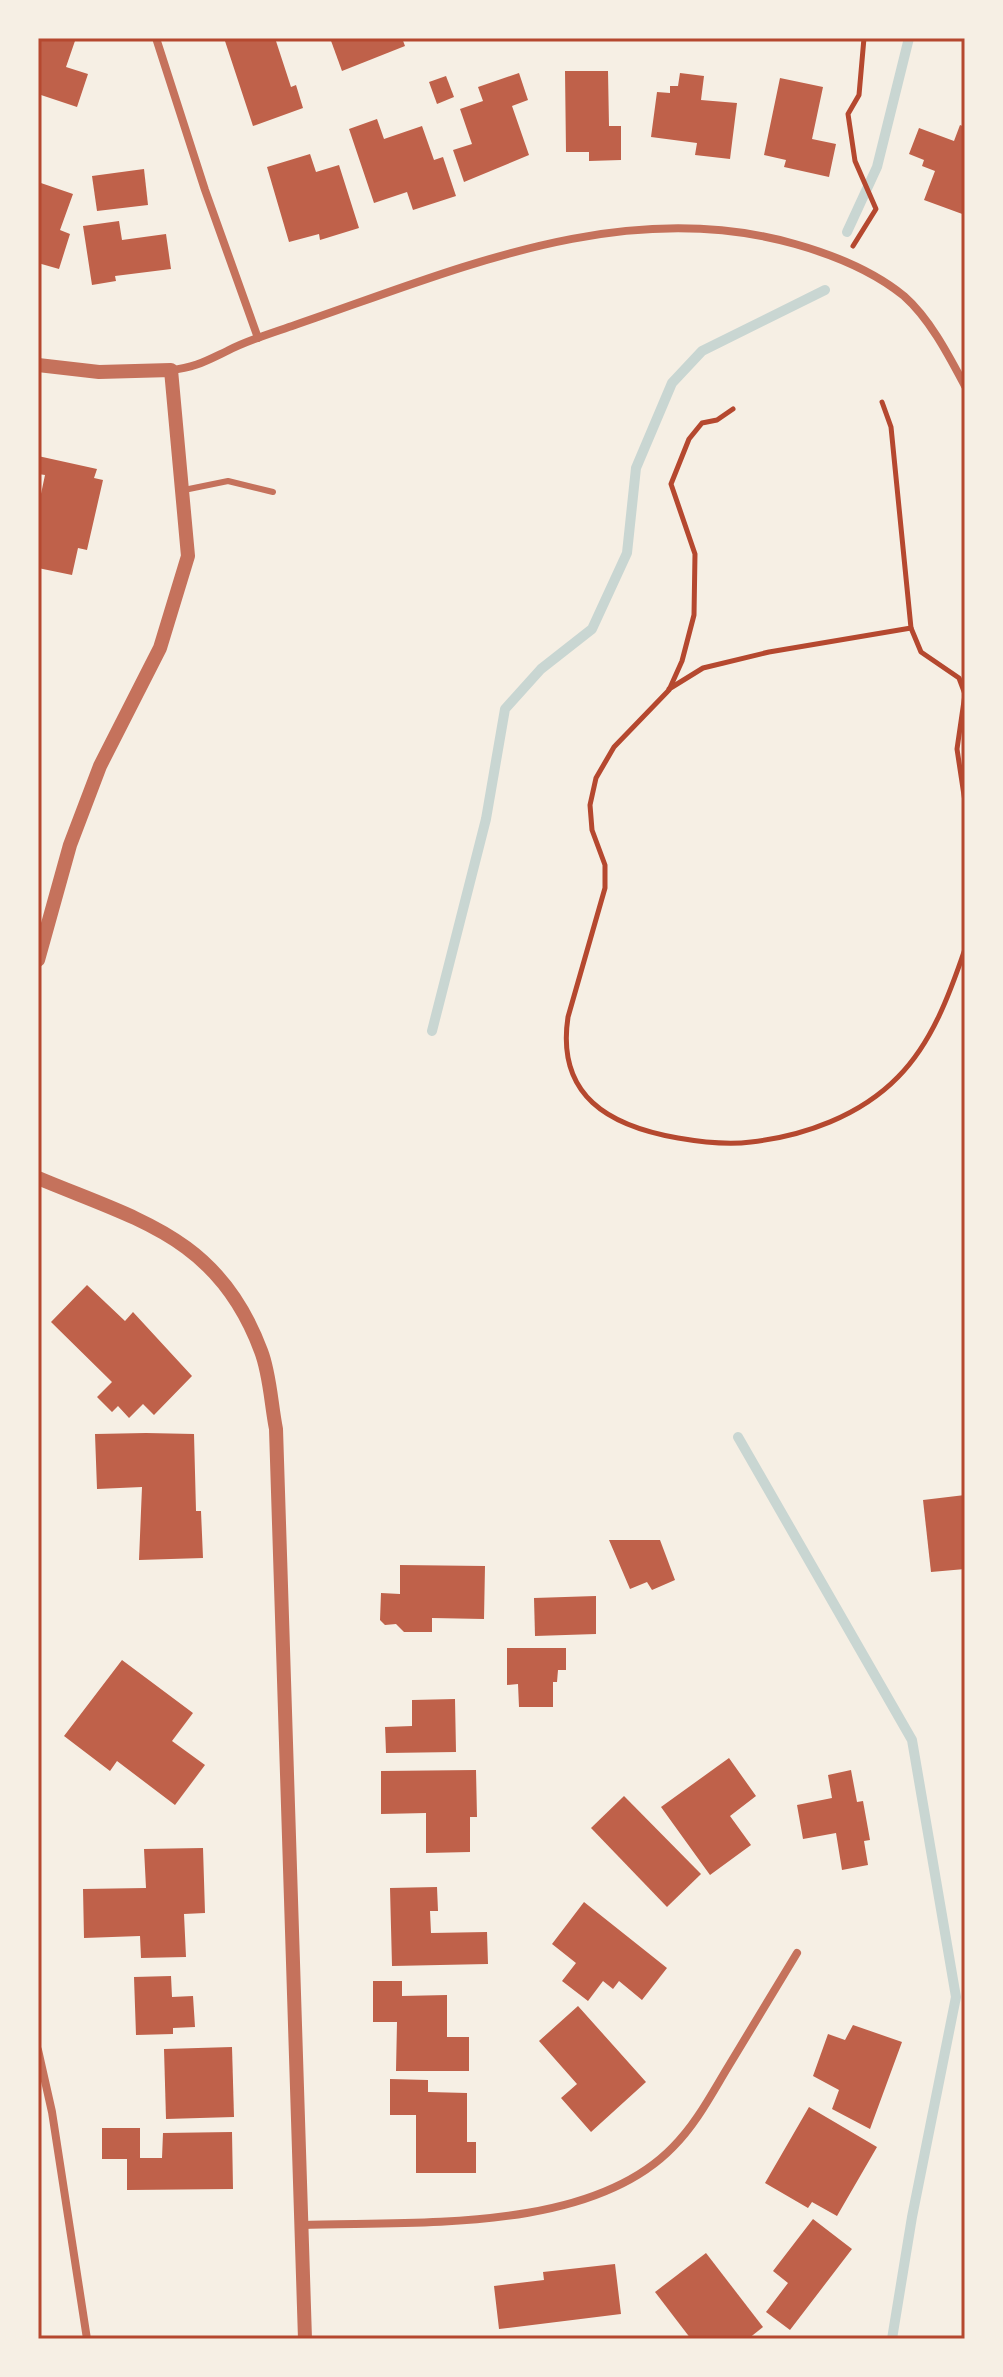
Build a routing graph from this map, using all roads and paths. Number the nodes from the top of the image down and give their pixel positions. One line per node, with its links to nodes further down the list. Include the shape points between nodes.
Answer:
1 (156, 38): 4 (street)
2 (864, 38): 3 (path, via 859,95 848,114 855,161 876,209)
3 (844, 260): 4 (street, via 755,234 633,229 530,246); 7 (street, via 906,298)
4 (258, 338): 6 (street, via 195,368)
5 (38, 365): 6 (street, via 99,372)
6 (171, 370): 10 (street)
7 (965, 386)
8 (882, 402): 12 (path, via 891,427)
9 (733, 409): 13 (path, via 702,423 689,439 671,484 695,554 697,590 682,661)
10 (184, 490): 11 (lane, via 228,481); 17 (street, via 188,556 176,605 100,766 70,845)
11 (273, 492)
12 (911, 628): 13 (path, via 703,668); 14 (path, via 921,652 959,678)
13 (669, 690): 16 (path, via 614,747 596,778 590,805 592,830 605,865 605,888 565,1038 573,1078 603,1112 654,1134 713,1142 747,1143 822,1125 858,1108 898,1077 949,997)
14 (964, 702): 15 (path, via 957,749)
15 (965, 802)
16 (965, 949)
17 (38, 960)
18 (38, 1178): 21 (street, via 153,1224 195,1252 226,1284 262,1351 276,1429)
19 (797, 1953): 21 (street, via 696,2121 672,2149 620,2185 590,2199 463,2219)
20 (38, 2050): 22 (street)
21 (301, 2225): 23 (street)
22 (87, 2339)
23 (305, 2339)

